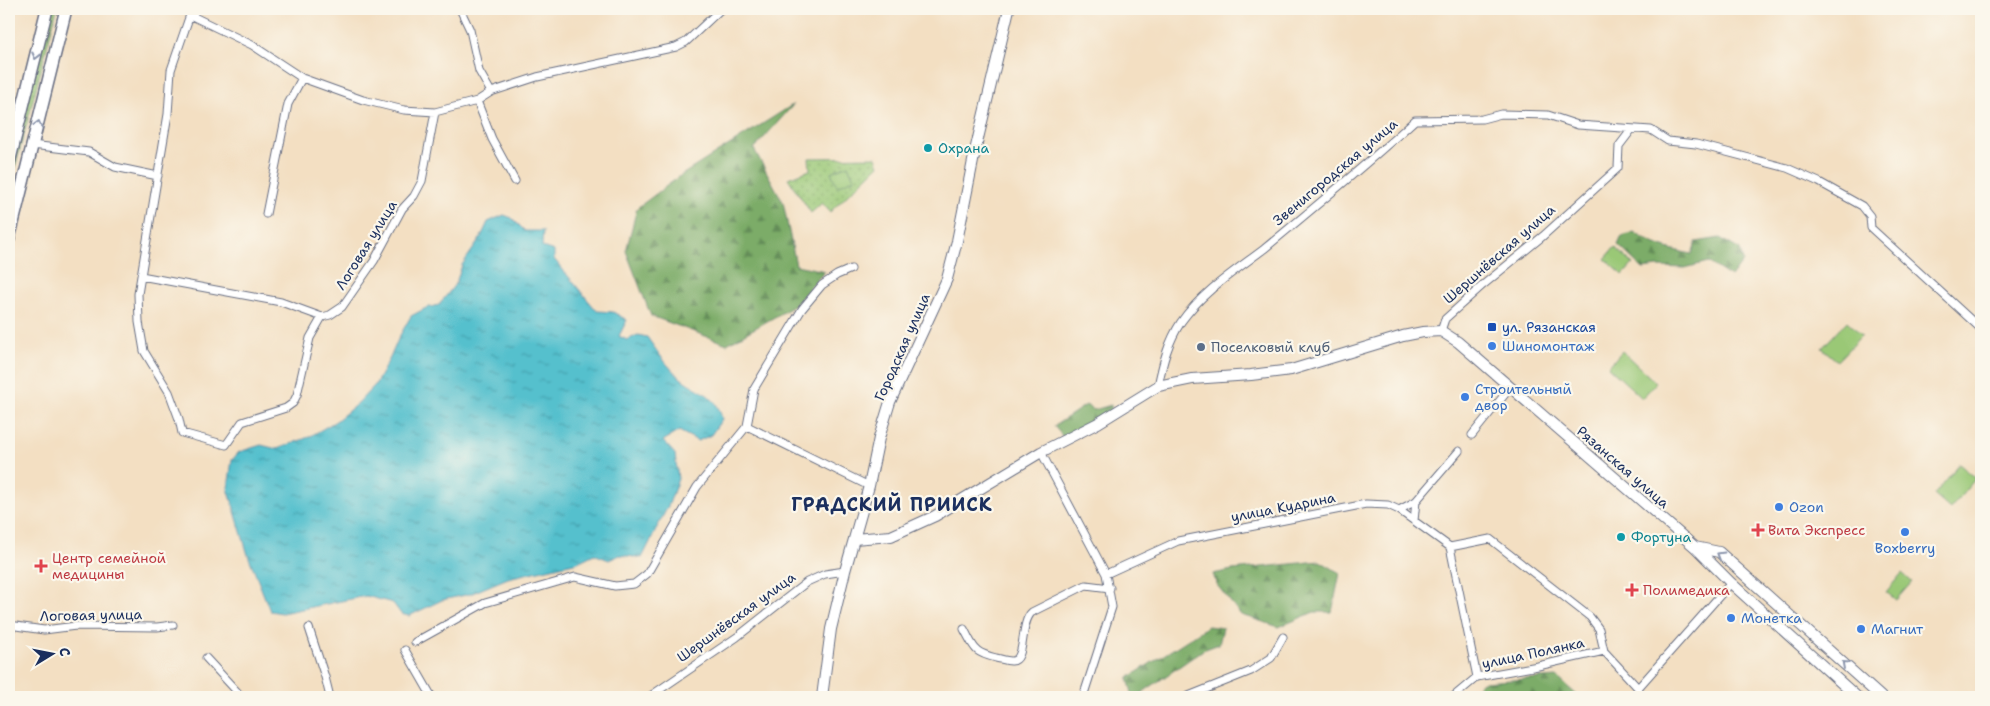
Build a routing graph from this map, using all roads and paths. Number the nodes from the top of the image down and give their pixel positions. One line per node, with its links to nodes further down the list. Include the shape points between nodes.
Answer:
1 (47, 9): 13 (main road, one-way to 13)
2 (66, 9): 12 (main road, one-way to 2)
3 (460, 9): 8 (street, via 470,30 479,71)
4 (721, 9): 8 (street, via 686,42 676,47 537,77)
5 (1009, 9): 29 (street, Городская улица, via 947,279 890,402)
6 (191, 12): 7 (street, via 252,45); 14 (street, via 171,70)
7 (302, 78): 10 (street, via 363,100 404,110); 16 (street, via 288,104)
8 (492, 92): 9 (street)
9 (477, 101): 10 (street); 15 (street, via 492,139)
10 (435, 112): 20 (street, Логовая улица, via 422,182 402,208 374,261 342,306)
11 (1632, 129): 21 (street, Звенигородская улица, via 1651,130 1668,141 1696,144 1787,168 1862,206 1870,216 1871,228); 22 (street, Шершнёвская улица, via 1619,146 1618,168 1543,236 1483,284 1445,319); 23 (street, Звенигородская улица, via 1578,125 1548,115 1502,114 1482,119 1415,120 1213,288 1183,320 1171,339)
12 (32, 146): 14 (street, via 89,152 115,167); 17 (main road)
13 (9, 163)
14 (158, 176): 19 (street)
15 (515, 181)
16 (266, 214)
17 (9, 239)
18 (851, 269): 25 (street, via 822,285 802,309 754,389)
19 (141, 276): 20 (street, via 281,302); 20 (street, via 139,322 144,351 169,392 182,433 226,445 242,422 294,403 310,338)
20 (322, 317)
21 (1981, 329)
22 (1441, 331): 23 (street, via 1403,336 1291,370 1192,378); 24 (street, Рязанская улица)
23 (1158, 386): 28 (street, via 1098,423)
24 (1510, 388): 26 (street); 35 (street, Рязанская улица)
25 (747, 426): 29 (street); 48 (street, via 696,487 647,574 634,584 615,586 575,577 485,603)
26 (1472, 435)
27 (1459, 451): 30 (street)
28 (1041, 452): 33 (street, via 900,534); 38 (street)
29 (869, 486): 33 (street, Городская улица)
30 (1416, 501): 31 (street); 32 (street)
31 (1399, 510): 32 (street); 38 (street, улица Кудрина, via 1388,505 1366,504 1178,541)
32 (1414, 521): 34 (street)
33 (854, 539): 36 (street, Городская улица)
34 (1450, 547): 50 (street, via 1490,539 1590,616 1599,629); 52 (street)
35 (1695, 547): 37 (street, one-way to 35, via 1719,552); 39 (street, Рязанская улица)
36 (844, 570): 56 (street, Шершнёвская улица, via 807,582 737,637); 57 (street, Городская улица)
37 (1741, 572): 39 (street); 41 (street)
38 (1106, 574): 40 (street)
39 (1731, 583): 46 (street, Рязанская улица); 50 (street, улица Полянка, via 1638,688)
40 (1110, 588): 45 (street, via 1086,585 1032,612 1025,622 1021,654 1012,662 980,654); 58 (street, via 1112,607)
41 (1796, 620): 46 (street); 62 (street, one-way to 41)
42 (9, 625): 43 (street, Логовая улица, via 44,630 76,626)
43 (173, 625)
44 (309, 628): 54 (street)
45 (964, 629)
46 (1786, 632): 61 (street, Рязанская улица)
47 (1284, 637): 59 (street, via 1271,658 1251,671)
48 (415, 642)
49 (405, 650): 55 (street)
50 (1604, 651): 52 (street, улица Полянка)
51 (206, 658): 53 (street)
52 (1477, 678): 60 (street, улица Полянка)
53 (242, 697)
54 (330, 697)
55 (432, 697)
56 (649, 697)
57 (822, 697)
58 (1083, 697)
59 (1186, 697)
60 (1453, 697)
61 (1857, 697)
62 (1881, 697)

